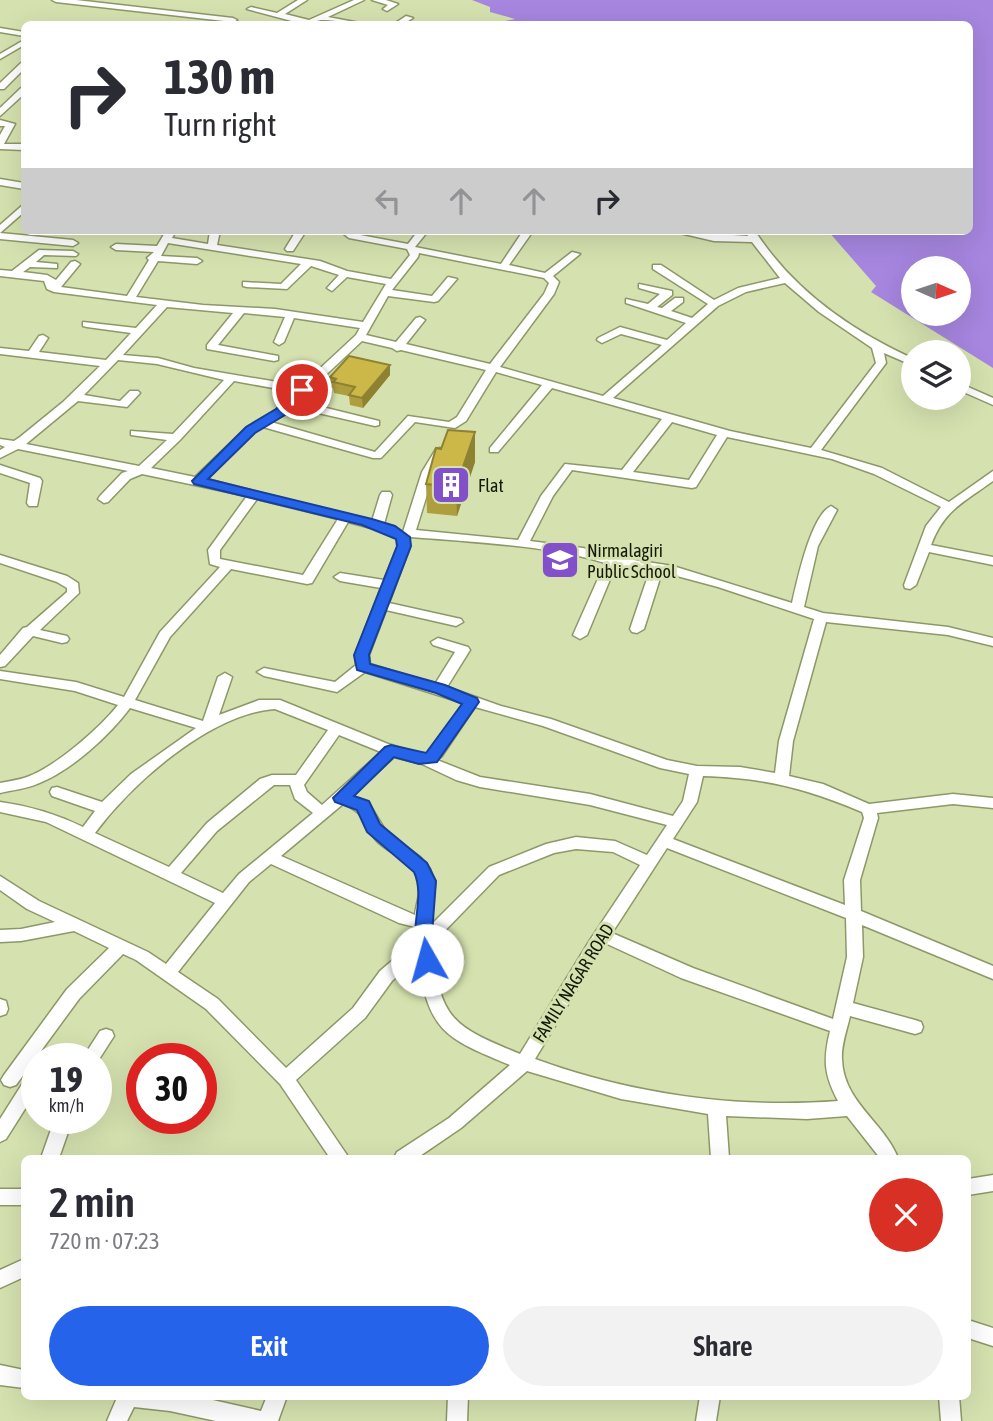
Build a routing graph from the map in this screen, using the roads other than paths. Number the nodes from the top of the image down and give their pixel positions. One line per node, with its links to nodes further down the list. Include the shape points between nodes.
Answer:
1 (56, 0): 6 (street)
2 (263, 0): 9 (street)
3 (303, 0): 11 (street)
4 (360, 0): 12 (street)
5 (376, 0): 10 (street, via 394,4)
6 (68, 1): 8 (street)
7 (146, 1): 8 (street)
8 (135, 9): 14 (street)
9 (251, 9): 11 (street); 15 (street)
10 (387, 9)
11 (280, 15): 16 (street)
12 (320, 18): 17 (street); 18 (street)
13 (409, 18): 19 (street)
14 (222, 21)
15 (231, 21)
16 (299, 21)
17 (314, 21)
18 (340, 21)
19 (404, 21)
20 (0, 30): 21 (street)
21 (21, 33)
22 (21, 44): 23 (street)
23 (0, 57)
24 (21, 68): 25 (street)
25 (4, 87): 26 (street)
26 (0, 92)
27 (21, 92): 28 (street)
28 (2, 110)
29 (0, 123): 30 (street)
30 (11, 124): 31 (street); 32 (street)
31 (21, 126)
32 (0, 145): 33 (street)
33 (21, 147)
34 (0, 182): 35 (street)
35 (21, 186)
36 (21, 210): 37 (street)
37 (10, 220): 38 (street); 39 (street)
38 (21, 221)
39 (0, 229)
40 (214, 235): 50 (street)
41 (299, 235): 52 (street)
42 (351, 235): 51 (street)
43 (420, 235): 51 (street)
44 (525, 235): 59 (street)
45 (698, 235): 46 (street)
46 (752, 235): 66 (street)
47 (0, 236): 53 (street)
48 (162, 245): 49 (street); 50 (street); 55 (street); 72 (street)
49 (116, 247)
50 (212, 247): 56 (street)
51 (412, 248): 59 (street); 67 (street, via 415,255)
52 (290, 249)
53 (74, 253): 57 (street, via 42,252); 70 (street)
54 (575, 254): 64 (street)
55 (197, 261)
56 (309, 262): 63 (street); 75 (street, via 283,287 244,288)
57 (28, 264): 58 (street); 62 (street)
58 (53, 266)
59 (504, 266): 64 (street)
60 (657, 267): 77 (street)
61 (0, 273): 62 (street)
62 (15, 274): 70 (street, via 50,279)
63 (345, 274): 67 (street); 69 (street)
64 (547, 275): 99 (street, via 554,287)
65 (452, 279): 71 (street, via 434,299)
66 (787, 279): 77 (street, via 742,290); 92 (street, via 849,330)
67 (393, 282): 71 (street)
68 (643, 286): 78 (street, via 668,293)
69 (332, 288)
70 (54, 289): 72 (street)
71 (385, 292): 85 (street)
72 (130, 299): 76 (street)
73 (679, 300): 80 (street)
74 (630, 301): 78 (street)
75 (265, 302): 79 (street); 81 (street)
76 (164, 304): 79 (street); 86 (street)
77 (714, 304): 83 (street)
78 (650, 307): 80 (street)
79 (240, 311): 97 (street, via 211,347)
80 (664, 312): 83 (street)
81 (290, 314): 85 (street); 90 (street)
82 (420, 320): 93 (street)
83 (693, 322): 91 (street)
84 (87, 324): 86 (street)
85 (367, 326): 87 (street)
86 (139, 331): 98 (street)
87 (360, 337): 93 (street); 102 (street)
88 (43, 338): 95 (street)
89 (602, 341): 91 (street, via 620,330)
90 (279, 342)
91 (668, 343): 106 (street)
92 (877, 345): 96 (street); 119 (street, via 881,363 873,377)
93 (397, 348): 99 (street)
94 (0, 351): 95 (street)
95 (33, 354): 98 (street)
96 (901, 357)
97 (274, 358)
98 (112, 361): 100 (street, via 158,361); 105 (street)
99 (493, 368): 101 (street); 110 (street, via 456,425 412,418 377,456)
100 (231, 378): 102 (street); 114 (street)
101 (549, 384): 106 (street); 117 (street)
102 (302, 390): 108 (street)
103 (971, 392): 107 (street)
104 (134, 393): 105 (street, via 123,405)
105 (77, 397): 116 (street)
106 (606, 399): 109 (street)
107 (993, 402)
108 (290, 403): 110 (street); 111 (street)
109 (669, 418): 113 (street); 123 (street)
110 (260, 423): 125 (street)
111 (375, 423)
112 (135, 433): 114 (street)
113 (724, 433): 119 (street); 123 (street, via 692,484)
114 (176, 438): 122 (street)
115 (0, 442): 116 (street)
116 (16, 446): 120 (street); 122 (street)
117 (494, 450)
118 (440, 451): 134 (street)
119 (814, 452): 130 (street, via 878,471)
120 (0, 455)
121 (0, 469): 129 (street, via 36,481)
122 (143, 469): 125 (street); 128 (street, via 126,476)
123 (625, 474): 135 (street, via 569,466)
124 (993, 475): 130 (street)
125 (198, 481): 126 (street)
126 (254, 495): 132 (street); 140 (street, via 214,550 214,561)
127 (386, 495): 133 (street)
128 (104, 499)
129 (33, 503)
130 (948, 506): 136 (street)
131 (831, 510): 146 (street, via 812,545)
132 (345, 517): 133 (street); 140 (street, via 307,580)
133 (376, 525): 134 (street)
134 (406, 535): 135 (street); 143 (street)
135 (522, 544): 138 (street)
136 (923, 547): 139 (street); 144 (street)
137 (0, 559): 150 (street, via 73,586 73,593 57,610)
138 (612, 561): 141 (street); 151 (street)
139 (993, 561)
140 (228, 565): 162 (street, via 165,635)
141 (657, 568): 146 (street); 149 (street)
142 (340, 577): 143 (street)
143 (388, 585): 145 (street)
144 (910, 585)
145 (381, 605): 148 (street); 156 (street, via 362,655)
146 (797, 608): 147 (street)
147 (821, 617): 154 (street, via 938,629); 169 (street, via 786,741)
148 (456, 622)
149 (636, 629)
150 (28, 631): 152 (street); 155 (street)
151 (580, 635)
152 (62, 639)
153 (438, 642): 160 (street, via 463,650)
154 (993, 642)
155 (0, 663)
156 (363, 667): 157 (street, via 337,687); 160 (street)
157 (264, 672)
158 (0, 675): 162 (street, via 76,687)
159 (225, 677): 163 (street)
160 (439, 689): 161 (street)
161 (471, 702): 166 (street, via 437,753); 167 (street)
162 (127, 703): 163 (street); 170 (street, via 110,725 51,772)
163 (208, 727): 164 (street, via 268,704); 175 (street, via 149,768)
164 (337, 728): 165 (street); 168 (street)
165 (391, 751): 166 (street); 172 (street)
166 (426, 760): 178 (street, via 447,773 508,789 613,804)
167 (698, 771): 169 (street, via 740,772); 178 (street, FAMILY NAGAR ROAD, via 690,802)
168 (299, 780): 177 (street, via 300,795); 183 (street, via 265,783 212,827)
169 (781, 780): 176 (street, via 818,788)
170 (0, 788)
171 (58, 792): 175 (street)
172 (341, 798): 177 (street); 187 (street, via 363,806 373,827 421,868 427,881)
173 (993, 803): 176 (street, via 953,799)
174 (0, 807): 179 (street, via 51,818)
175 (105, 808): 179 (street)
176 (868, 809): 186 (street, via 871,818 852,880)
177 (322, 813): 181 (street)
178 (677, 823): 180 (street, FAMILY NAGAR ROAD)
179 (85, 835): 183 (street)
180 (666, 842): 182 (street, FAMILY NAGAR ROAD); 186 (street)
181 (270, 857): 185 (street); 187 (street, via 328,886)
182 (651, 863): 189 (street, FAMILY NAGAR ROAD); 191 (street, via 598,843 551,848 494,871)
183 (172, 874): 185 (street)
184 (0, 882): 188 (street)
185 (225, 901): 194 (street)
186 (854, 915): 193 (street); 195 (street, via 855,957)
187 (423, 923): 191 (street)
188 (74, 925): 190 (street); 192 (street)
189 (602, 935): 197 (street, via 687,973); 200 (street, FAMILY NAGAR ROAD)
190 (0, 936)
191 (424, 942): 200 (street, via 435,1000 447,1024); 202 (street, via 386,976 359,1013)
192 (121, 946): 194 (street); 201 (street, via 73,994)
193 (993, 973)
194 (167, 975): 202 (street, via 212,1004)
195 (845, 1008): 196 (street); 197 (street)
196 (915, 1027)
197 (840, 1028): 205 (street, via 833,1070)
198 (106, 1036): 199 (street)
199 (101, 1043)
200 (523, 1064): 204 (street, via 613,1091); 210 (street, FAMILY NAGAR ROAD, via 455,1123)
201 (5, 1079)
202 (286, 1079): 209 (street)
203 (21, 1104): 206 (street)
204 (716, 1106): 205 (street, via 808,1113); 211 (street)
205 (849, 1108): 212 (street)
206 (0, 1134)
207 (58, 1134): 208 (street)
208 (51, 1155)
209 (338, 1155)
210 (407, 1155)
211 (720, 1155)
212 (887, 1155)
213 (993, 1183): 214 (street)
214 (971, 1187)
215 (0, 1197): 216 (street)
216 (21, 1197)
217 (21, 1269): 218 (street)
218 (0, 1279)
219 (971, 1330): 220 (street)
220 (993, 1337)
221 (0, 1375): 222 (street)
222 (21, 1378)
223 (126, 1400): 229 (street)
224 (159, 1400): 230 (street)
225 (276, 1400): 231 (street)
226 (458, 1400): 232 (street)
227 (709, 1400): 233 (street)
228 (949, 1400): 234 (street)
229 (117, 1421)
230 (262, 1421)
231 (268, 1421)
232 (457, 1421)
233 (706, 1421)
234 (951, 1421)

